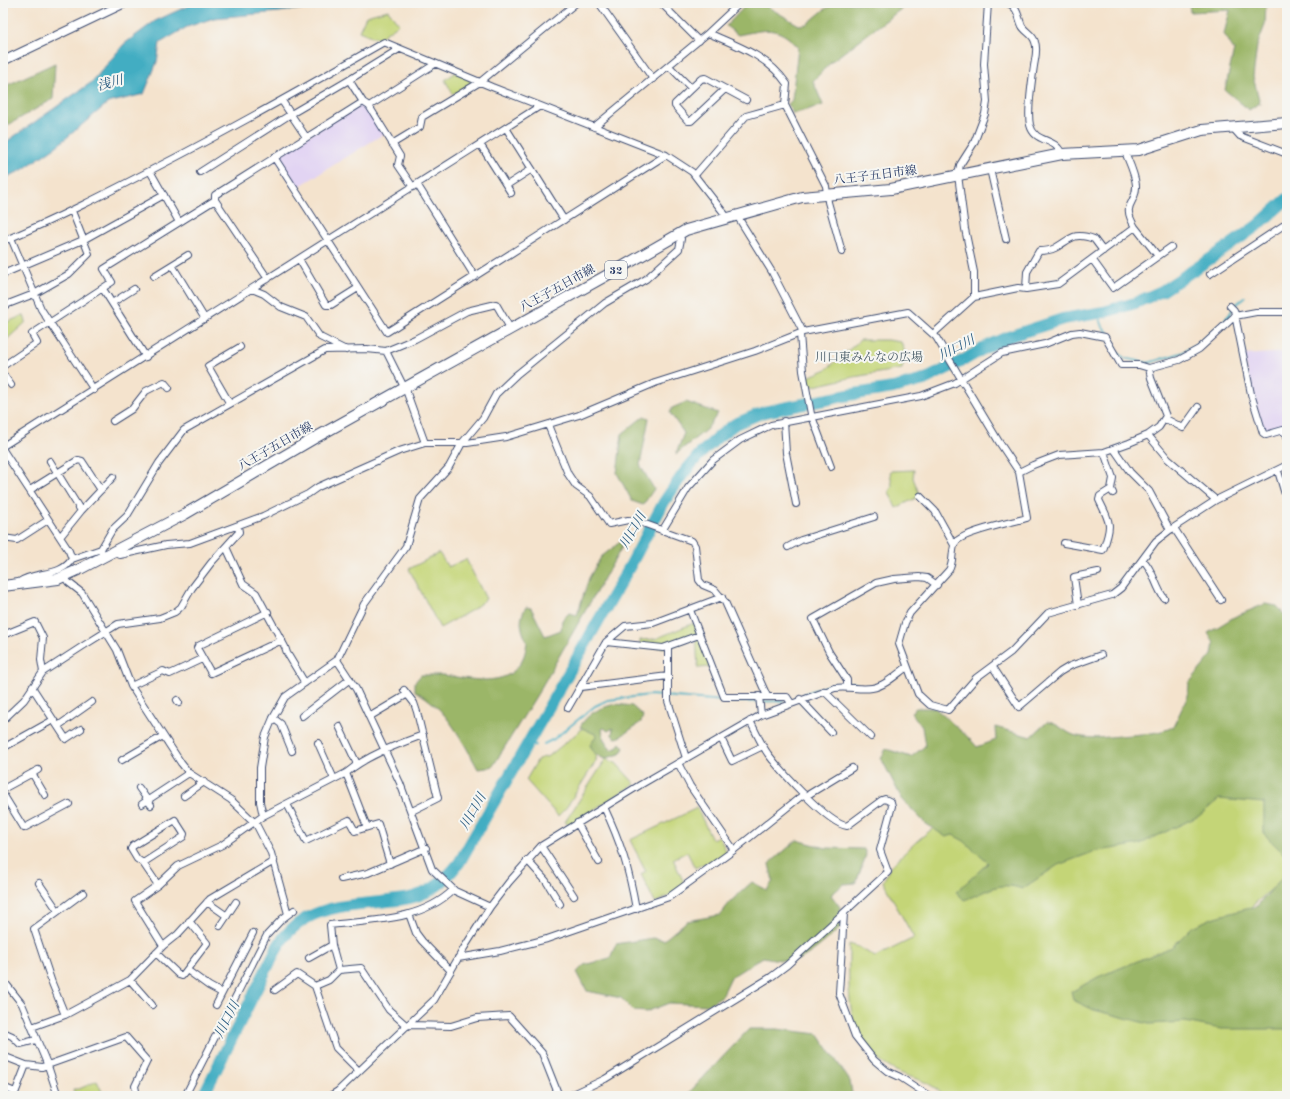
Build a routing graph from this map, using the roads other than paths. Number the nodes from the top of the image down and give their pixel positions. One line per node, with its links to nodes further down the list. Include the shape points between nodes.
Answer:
1 (125, 3): 11 (street)
2 (576, 3): 16 (street)
3 (599, 3): 14 (street)
4 (662, 3): 9 (street)
5 (740, 3): 8 (street)
6 (988, 3): 43 (street, via 984,64 986,108 981,126 960,165)
7 (1008, 3): 34 (street, via 1016,8 1022,28 1032,36 1036,47 1032,79 1032,131 1036,136 1055,144)
8 (708, 33): 9 (street); 22 (street, via 757,55 769,64 787,84)
9 (699, 41): 13 (street)
10 (399, 49): 12 (street); 15 (street); 20 (street, via 384,42)
11 (3, 61)
12 (435, 64): 16 (street); 23 (street)
13 (669, 66): 14 (street); 17 (street)
14 (653, 79): 27 (street)
15 (349, 80): 21 (street); 25 (street)
16 (480, 82): 24 (street); 31 (street, via 422,117 420,126)
17 (691, 88): 18 (street, via 705,78); 18 (street, via 675,104 688,121)
18 (725, 89): 19 (street)
19 (746, 100)
20 (282, 101): 25 (street); 40 (street)
21 (362, 102): 23 (street); 30 (street)
22 (785, 105): 42 (street, via 746,116); 47 (street, via 824,182)
23 (369, 106): 31 (street)
24 (540, 106): 27 (street); 29 (street)
25 (291, 114): 30 (street); 41 (street)
26 (1287, 123): 28 (main road, 八王子五日市線 / 32)
27 (594, 127): 36 (street)
28 (1232, 127): 33 (main road, 八王子五日市線 / 32, via 1194,132 1152,147); 35 (street, via 1240,136)
29 (506, 128): 32 (street); 38 (street)
30 (306, 137): 37 (street)
31 (392, 144): 44 (street, via 400,156 398,165)
32 (480, 144): 44 (street); 45 (street)
33 (1125, 152): 34 (main road, 八王子五日市線 / 32); 55 (street, via 1136,184 1128,210 1128,216)
34 (1062, 154): 39 (main road, 八王子五日市線 / 32)
35 (1287, 154)
36 (666, 155): 42 (street); 52 (street)
37 (274, 157): 49 (street, via 215,195); 61 (street)
38 (532, 169): 45 (street); 52 (street)
39 (990, 169): 43 (main road, 八王子五日市線 / 32); 58 (street)
40 (150, 171): 48 (street); 50 (street)
41 (200, 172)
42 (695, 175): 51 (street)
43 (958, 175): 47 (main road, 八王子五日市線 / 32, via 891,189); 82 (street, via 974,272)
44 (415, 185): 61 (street); 74 (street)
45 (507, 185): 46 (street)
46 (511, 192)
47 (827, 194): 51 (main road, 八王子五日市線 / 32, via 802,196); 64 (street)
48 (164, 195): 53 (street); 59 (street)
49 (215, 200): 53 (street); 75 (street)
50 (72, 211): 57 (street); 59 (street)
51 (732, 216): 56 (main road, 八王子五日市線 / 32); 90 (street, via 772,272)
52 (564, 220): 74 (street)
53 (179, 222): 77 (street, via 104,269 112,282)
54 (1287, 223): 72 (street)
55 (1135, 227): 63 (street); 66 (street)
56 (678, 234): 89 (main road, 八王子五日市線 / 32); 114 (street, via 681,238 679,249 646,279 605,303 496,394 483,418)
57 (11, 238): 60 (street); 70 (street)
58 (1006, 239)
59 (83, 240): 70 (street); 81 (street, via 89,254 69,274)
60 (3, 241)
61 (328, 241): 67 (street); 76 (street)
62 (1171, 247): 66 (street)
63 (1103, 251): 68 (street); 80 (street, via 1094,239 1076,236 1064,240 1055,249 1039,251 1027,272)
64 (842, 252)
65 (188, 255): 69 (street)
66 (1158, 256): 68 (street, via 1113,288)
67 (299, 259): 75 (street); 76 (street, via 326,305 331,305)
68 (1092, 259): 80 (street, via 1058,284)
69 (172, 265): 73 (street); 87 (street)
70 (23, 266): 71 (street); 81 (street)
71 (3, 274)
72 (1210, 274)
73 (154, 276)
74 (475, 277): 76 (street, via 387,332)
75 (268, 279): 79 (street)
76 (358, 288)
77 (103, 289): 83 (street); 88 (street)
78 (134, 289): 83 (street)
79 (252, 289): 87 (street); 93 (street, via 264,294 281,307 306,317 320,337)
80 (1026, 289): 82 (street, via 1018,288)
81 (34, 294): 84 (street); 88 (street)
82 (974, 297): 91 (street)
83 (112, 303): 95 (street)
84 (3, 306)
85 (1233, 311): 86 (street); 97 (street, via 1199,349 1179,360); 112 (street, via 1251,394 1263,432 1266,434 1284,430)
86 (1287, 312)
87 (205, 319): 95 (street)
88 (49, 323): 96 (street, via 32,334 37,343); 103 (street)
89 (510, 328): 94 (street, via 496,304 467,312); 102 (main road, 八王子五日市線 / 32)
90 (802, 333): 91 (street, via 908,312); 106 (street, via 803,371); 110 (street, via 655,383 585,413)
91 (934, 334): 99 (street)
92 (240, 347): 104 (street, via 208,366)
93 (346, 350): 94 (street); 104 (street, via 325,350)
94 (386, 350): 102 (street)
95 (146, 357): 103 (street)
96 (3, 366)
97 (1149, 368): 99 (street, via 1121,365 1105,337 1076,332 1045,344 1002,354); 107 (street)
98 (3, 374): 100 (street)
99 (960, 377): 106 (street, via 931,393); 123 (street)
100 (11, 385)
101 (169, 388): 108 (street, via 164,382 146,391 132,410)
102 (404, 388): 113 (street); 144 (main road, 八王子五日市線 / 32)
103 (94, 390): 115 (street)
104 (230, 404): 145 (street, via 184,430 159,463 127,516 112,530)
105 (1198, 406): 107 (street, via 1183,428)
106 (811, 416): 109 (street); 121 (street)
107 (1166, 419): 111 (street)
108 (113, 421)
109 (784, 421): 131 (street, via 786,453); 137 (street, via 749,436 713,460 688,488)
110 (548, 425): 114 (street, via 506,437); 137 (street, via 568,474 576,486 590,496 609,524 628,520)
111 (1148, 435): 116 (street); 129 (street, via 1168,459)
112 (1287, 436)
113 (425, 442): 114 (street); 135 (street, via 399,451)
114 (462, 443): 167 (street, via 449,467 420,499 406,546 364,604)
115 (3, 446)
116 (1114, 449): 118 (street); 136 (street, via 1130,472 1149,491)
117 (3, 450): 126 (street)
118 (1104, 452): 123 (street, via 1059,455); 140 (street, via 1113,478 1112,491 1100,496 1099,500 1108,516 1110,529 1103,550)
119 (50, 461): 124 (street)
120 (1287, 465): 122 (street)
121 (831, 467)
122 (1278, 471): 129 (street); 130 (street)
123 (1019, 472): 141 (street, via 1028,518 978,531 959,539)
124 (57, 473): 126 (street); 127 (street, via 78,460 82,461); 132 (street)
125 (113, 477): 127 (street)
126 (30, 490): 134 (street)
127 (101, 490): 132 (street)
128 (920, 496): 141 (street, via 935,511)
129 (1216, 500): 136 (street)
130 (1287, 501)
131 (796, 504)
132 (81, 511): 138 (street)
133 (874, 517): 142 (street, via 801,540)
134 (48, 520): 138 (street); 139 (street, via 17,540)
135 (238, 526): 143 (street, via 239,532); 144 (street, via 190,543 166,545 120,555)
136 (1172, 529): 147 (street, via 1156,540); 155 (street)
137 (661, 530): 153 (street, via 692,541 695,546 699,580)
138 (60, 537): 146 (street, via 72,554)
139 (3, 538)
140 (1064, 543)
141 (954, 545): 151 (street, via 951,567)
142 (788, 547)
143 (226, 548): 158 (street, via 244,584 256,593); 159 (street, via 175,612 160,618 118,624)
144 (114, 552): 145 (main road, 八王子五日市線 / 32)
145 (102, 553): 146 (street); 149 (main road, 八王子五日市線 / 32)
146 (72, 559): 150 (street, via 66,567 26,577)
147 (1143, 560): 154 (street, via 1149,566 1156,586); 156 (street, via 1121,588 1112,595)
148 (1098, 572): 156 (street, via 1074,576)
149 (65, 577): 150 (main road, 八王子五日市線 / 32); 159 (street, via 82,593)
150 (16, 584): 152 (main road, 八王子五日市線 / 32)
151 (937, 585): 168 (street, via 910,613 905,623 900,644); 174 (street, via 927,578 894,579 876,584 813,619)
152 (3, 586)
153 (722, 597): 157 (street); 179 (street)
154 (1164, 598)
155 (1221, 600)
156 (1078, 604): 169 (street, via 1048,613)
157 (690, 610): 161 (street); 163 (street, via 653,622 625,626)
158 (268, 612): 162 (street); 166 (street, via 198,646)
159 (105, 632): 170 (street); 175 (street, via 119,654)
160 (3, 635): 170 (street, via 35,622 43,638)
161 (699, 635): 164 (street); 180 (street, via 724,697)
162 (282, 640): 166 (street, via 211,673); 173 (street)
163 (606, 642): 164 (street); 177 (street)
164 (668, 648): 171 (street)
165 (1101, 655): 169 (street, via 1060,672 1020,707)
166 (202, 659): 175 (street, via 170,674 163,671)
167 (337, 660): 172 (street); 173 (street)
168 (907, 666): 169 (street, via 915,690 921,698 930,705 948,710 976,678); 174 (street, via 884,684 876,687)
169 (993, 667)
170 (43, 672): 176 (street)
171 (668, 676): 177 (street); 205 (street, via 668,697)
172 (350, 679): 186 (street); 187 (street)
173 (305, 683): 188 (street, via 285,697)
174 (847, 684): 178 (street)
175 (130, 686): 197 (street)
176 (32, 687): 189 (street, via 24,700); 190 (street)
177 (581, 687): 184 (street)
178 (824, 691): 181 (street); 198 (street)
179 (767, 696): 180 (street); 183 (street, via 787,697)
180 (760, 699): 185 (street)
181 (800, 700): 183 (street); 195 (street)
182 (92, 702): 192 (street)
183 (791, 703): 185 (street)
184 (568, 708)
185 (762, 715): 191 (street)
186 (302, 716)
187 (368, 717): 196 (street, via 405,693 414,703); 203 (street)
188 (273, 718): 204 (street, via 281,724); 228 (street, via 265,737 260,768 260,802)
189 (3, 720)
190 (53, 720): 192 (street); 202 (street)
191 (750, 721): 199 (street); 201 (street)
192 (58, 726): 194 (street, via 66,739)
193 (339, 726): 208 (street)
194 (81, 729)
195 (831, 732)
196 (423, 735): 203 (street); 227 (street, via 438,798)
197 (163, 736): 206 (street); 212 (street)
198 (871, 737)
199 (722, 738): 201 (street, via 732,761); 205 (street)
200 (318, 743): 214 (street)
201 (763, 746): 220 (street)
202 (3, 748)
203 (384, 750): 208 (street); 227 (street)
204 (292, 751)
205 (686, 758): 207 (street)
206 (122, 760)
207 (678, 763): 226 (street); 234 (street, via 690,786)
208 (357, 764): 213 (street)
209 (852, 768): 220 (street)
210 (38, 770): 211 (street)
211 (32, 773): 217 (street); 219 (street)
212 (190, 773): 215 (street); 222 (street)
213 (346, 773): 214 (street); 231 (street)
214 (334, 779): 225 (street)
215 (204, 782): 221 (street); 229 (street, via 231,800)
216 (139, 788): 222 (street)
217 (3, 789)
218 (3, 794): 223 (street, via 24,828)
219 (45, 795)
220 (805, 795): 234 (street); 252 (street, via 821,811 844,826 882,800 888,800 892,806 880,850 888,872)
221 (184, 796)
222 (149, 802): 224 (street)
223 (69, 804)
224 (142, 804)
225 (287, 804): 228 (street); 231 (street, via 306,841 349,820 355,831)
226 (604, 807): 230 (street); 250 (street, via 620,841)
227 (412, 811): 233 (street)
228 (263, 816): 229 (street)
229 (254, 822): 237 (street); 242 (street, via 222,845 175,868)
230 (577, 823): 232 (street); 238 (street)
231 (367, 827): 239 (street, via 378,824)
232 (541, 846): 235 (street); 245 (street)
233 (426, 848): 239 (street); 243 (street, via 432,869)
234 (734, 850): 250 (street, via 669,897)
235 (527, 860): 248 (street, via 546,881); 249 (street)
236 (143, 862): 236 (street, via 183,837 184,834 175,820 133,846 131,850 137,860); 242 (street)
237 (274, 862): 246 (street); 261 (street, via 291,912 273,928)
238 (599, 862)
239 (390, 864): 240 (street, via 368,873)
240 (341, 879)
241 (39, 883): 251 (street)
242 (158, 885): 260 (street, via 135,901)
243 (453, 890): 249 (street, via 461,896); 253 (street, via 434,904)
244 (83, 893): 251 (street)
245 (574, 896)
246 (207, 902): 254 (street); 255 (street)
247 (236, 902): 254 (street)
248 (560, 904)
249 (490, 907): 264 (street)
250 (636, 909): 264 (street, via 547,939)
251 (58, 911): 275 (street, via 34,929)
252 (844, 913): 291 (street, via 771,977 605,1079); 292 (street, via 839,993 855,1036 874,1060 887,1071)
253 (408, 914): 259 (street, via 330,925); 267 (street, via 422,941)
254 (227, 916): 256 (street)
255 (189, 922): 260 (street); 265 (street, via 207,943)
256 (220, 926)
257 (253, 933): 258 (street)
258 (249, 940): 261 (street); 272 (street)
259 (332, 945): 263 (street); 266 (street)
260 (163, 946): 262 (street)
261 (261, 946): 288 (street)
262 (156, 953): 265 (street, via 179,975 182,976); 269 (street)
263 (309, 958)
264 (458, 958): 267 (street)
265 (187, 970): 272 (street)
266 (339, 970): 270 (street, via 330,980); 276 (street, via 361,968 389,1010)
267 (451, 971): 276 (street, via 434,1000)
268 (3, 980): 277 (street, via 22,1004)
269 (130, 980): 273 (street); 275 (street)
270 (315, 986): 271 (street, via 297,974); 283 (street, via 336,1048)
271 (275, 990)
272 (222, 993): 274 (street)
273 (152, 1005)
274 (216, 1005)
275 (65, 1015): 277 (street)
276 (408, 1026): 283 (street); 290 (street, via 452,1026 477,1018 509,1016 542,1053)
277 (32, 1027): 279 (street)
278 (3, 1032): 279 (street, via 20,1044)
279 (36, 1040): 282 (street)
280 (3, 1056): 281 (street)
281 (26, 1065): 282 (street); 285 (street)
282 (48, 1066): 286 (street); 287 (street, via 126,1037 146,1061 135,1086)
283 (359, 1071): 289 (street)
284 (3, 1087): 285 (street)
285 (15, 1094)
286 (58, 1096)
287 (137, 1096)
288 (185, 1096)
289 (330, 1096)
290 (559, 1096)
291 (569, 1096)
292 (929, 1096)

